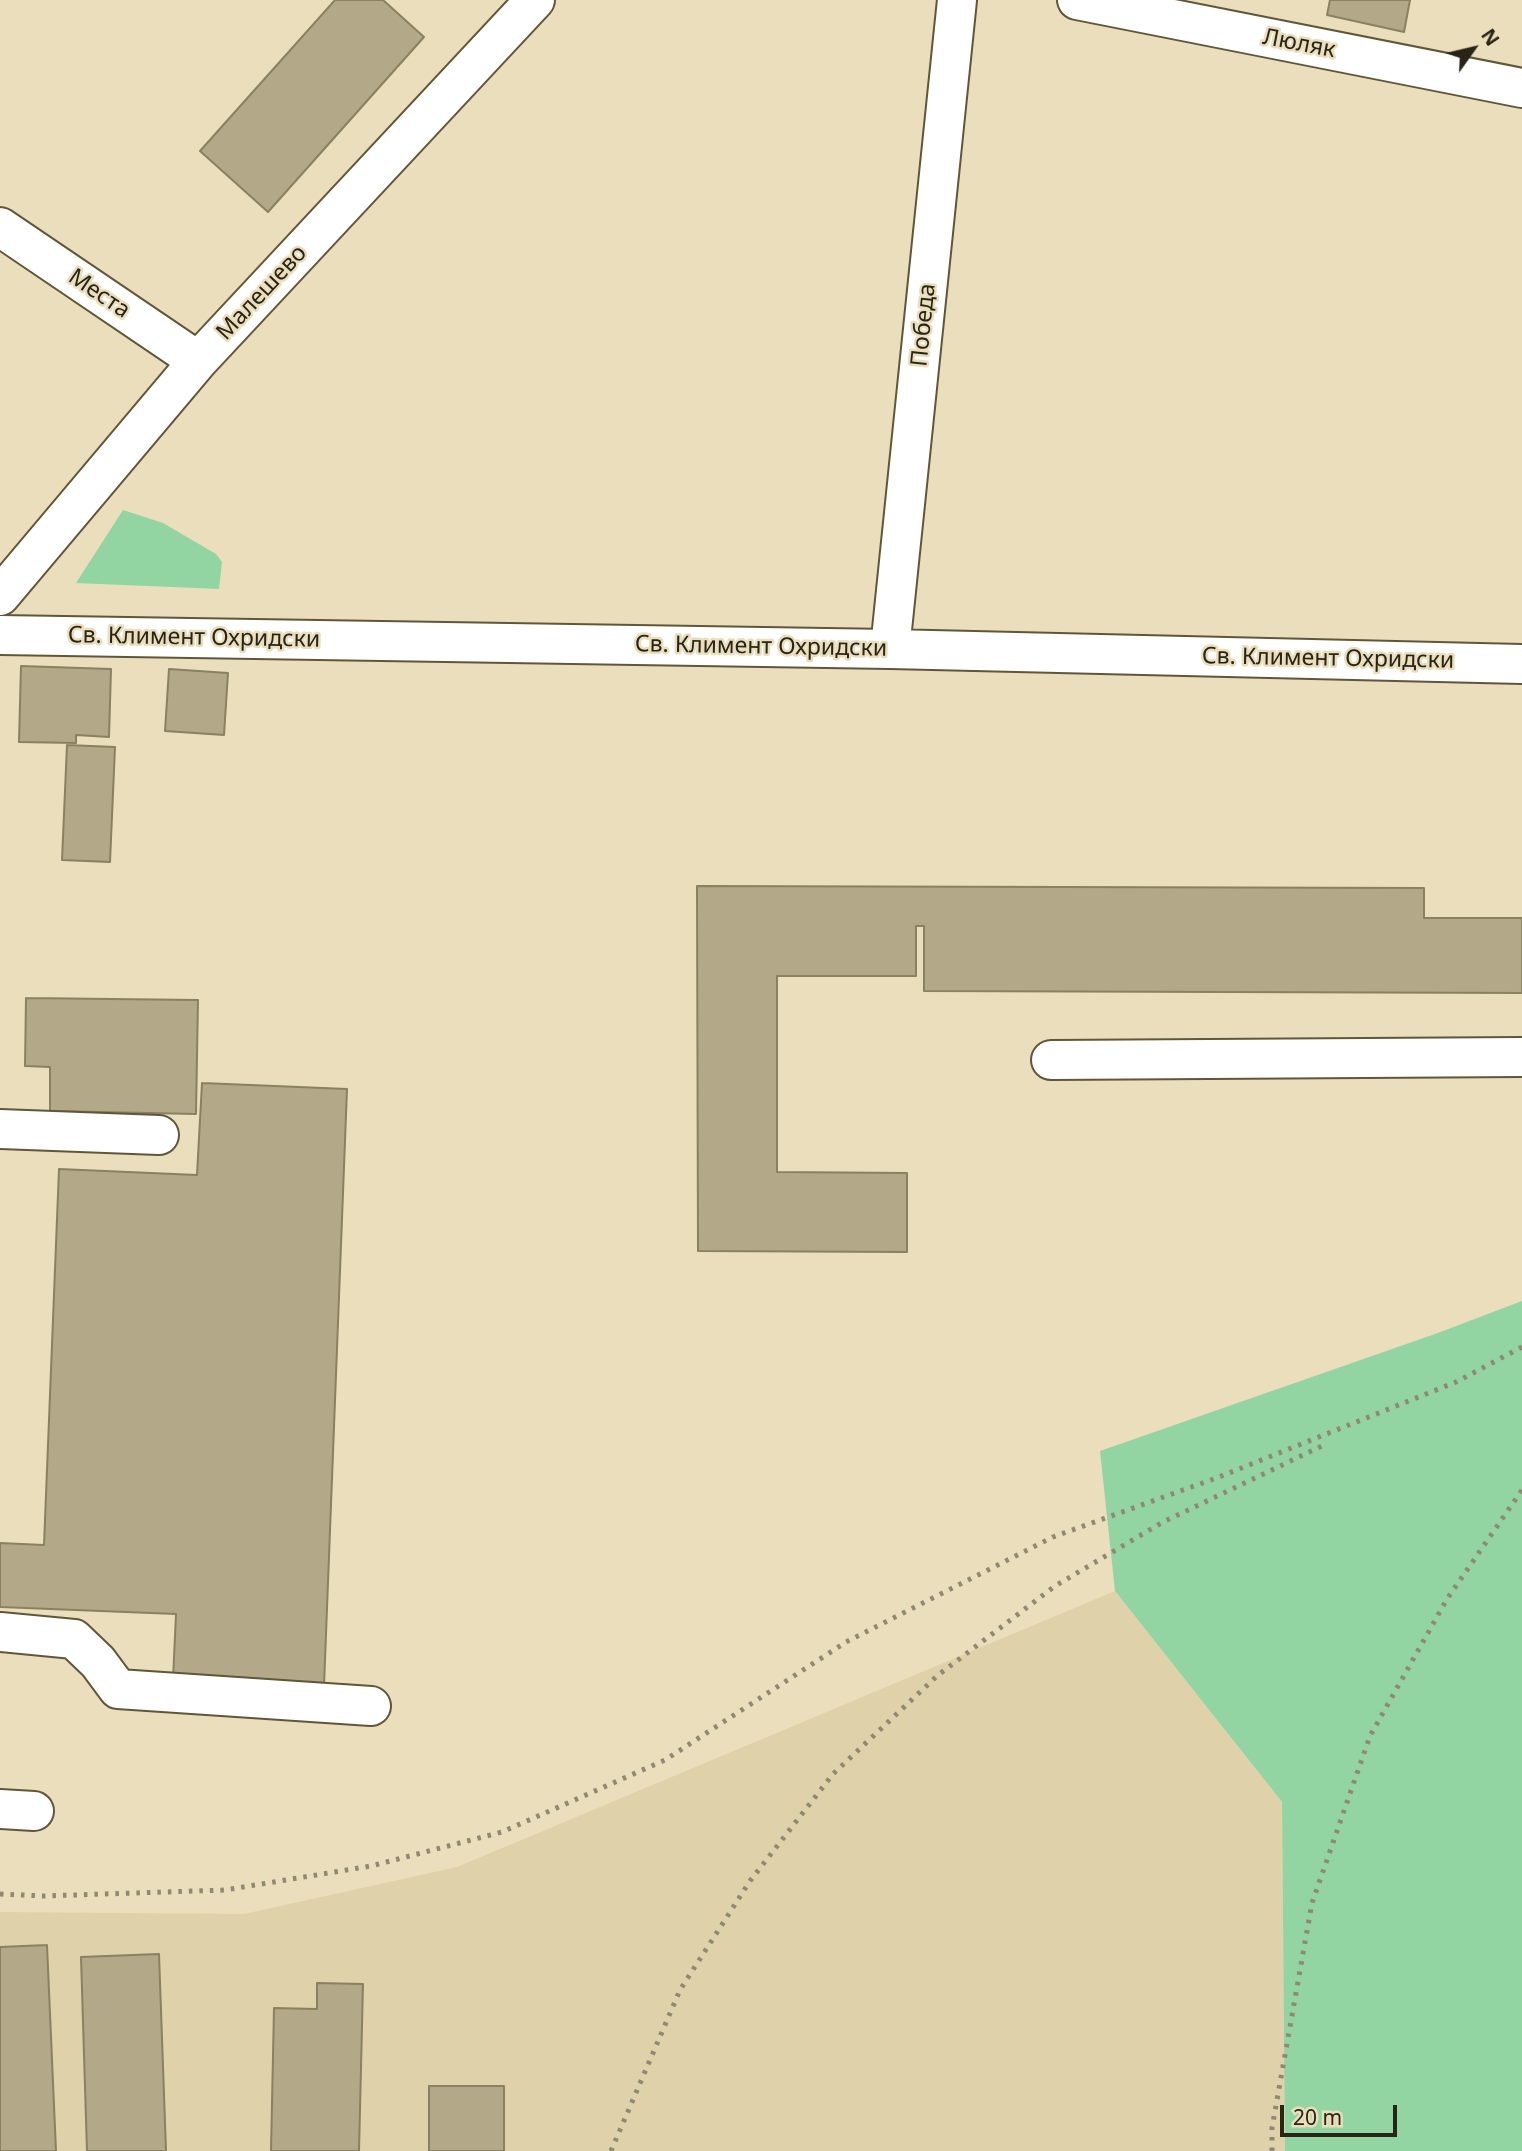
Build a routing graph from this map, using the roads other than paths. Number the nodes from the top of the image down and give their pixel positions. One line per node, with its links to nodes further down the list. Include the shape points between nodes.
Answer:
1 (535, 0): 6 (street, Малешево)
2 (957, 0): 9 (street, Победа)
3 (1077, 0): 4 (street, Люляк)
4 (1522, 88)
5 (0, 227): 6 (street, Места)
6 (198, 361): 7 (street, Малешево)
7 (0, 596)
8 (0, 635): 9 (street, Св. Климент Охридски)
9 (890, 649): 10 (street, Св. Климент Охридски)
10 (1522, 664)
11 (1522, 1057): 12 (street)
12 (1051, 1060)
13 (0, 1129): 14 (street)
14 (159, 1135)
15 (0, 1632): 16 (street, via 74,1639 118,1689)
16 (371, 1706)

